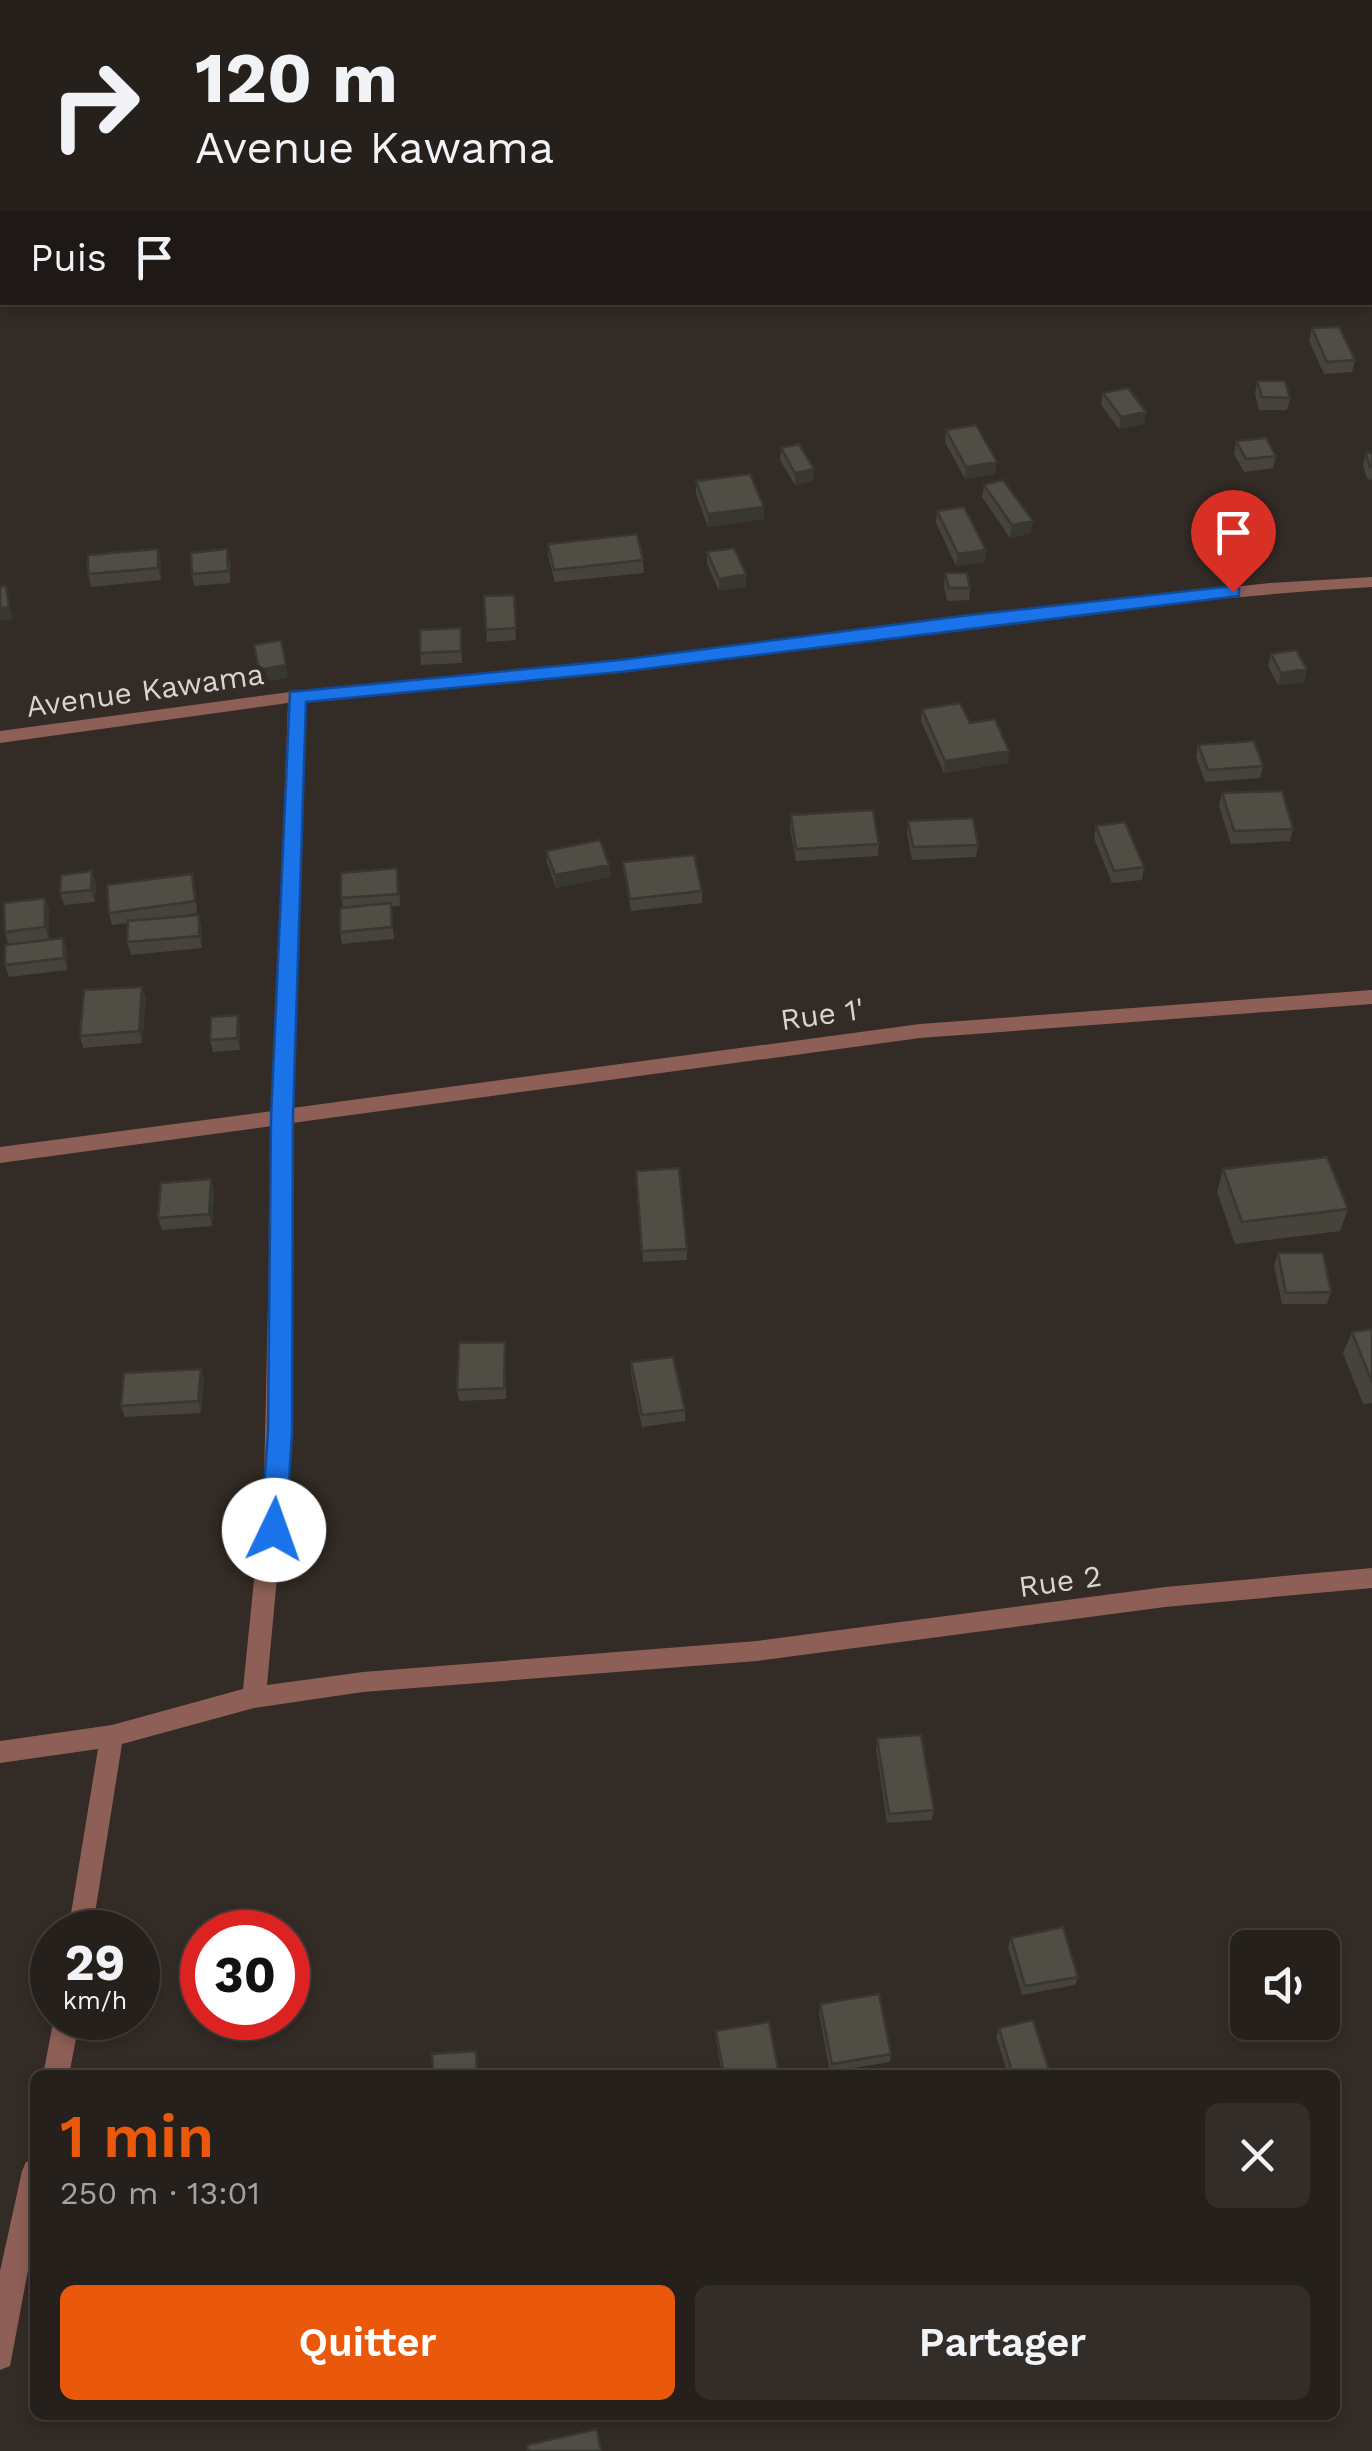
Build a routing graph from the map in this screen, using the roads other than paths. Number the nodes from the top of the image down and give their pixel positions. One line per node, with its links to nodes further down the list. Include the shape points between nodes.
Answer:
1 (1372, 582): 2 (street, Avenue Kawama)
2 (297, 696): 3 (street, Avenue Kawama); 5 (street)
3 (0, 738)
4 (1372, 997): 5 (street, Rue 1', via 920,1032)
5 (282, 1118): 6 (street, Rue 1'); 8 (street, via 280,1432)
6 (0, 1155)
7 (1372, 1578): 8 (street, Rue 2, via 1166,1597 757,1651 362,1682)
8 (254, 1697): 9 (street, Rue 2)
9 (112, 1736): 10 (street, Rue 2); 11 (street)
10 (0, 1752)
11 (84, 1910)
12 (63, 2040): 13 (street)
13 (57, 2070)
14 (30, 2195): 15 (street)
15 (0, 2356)

